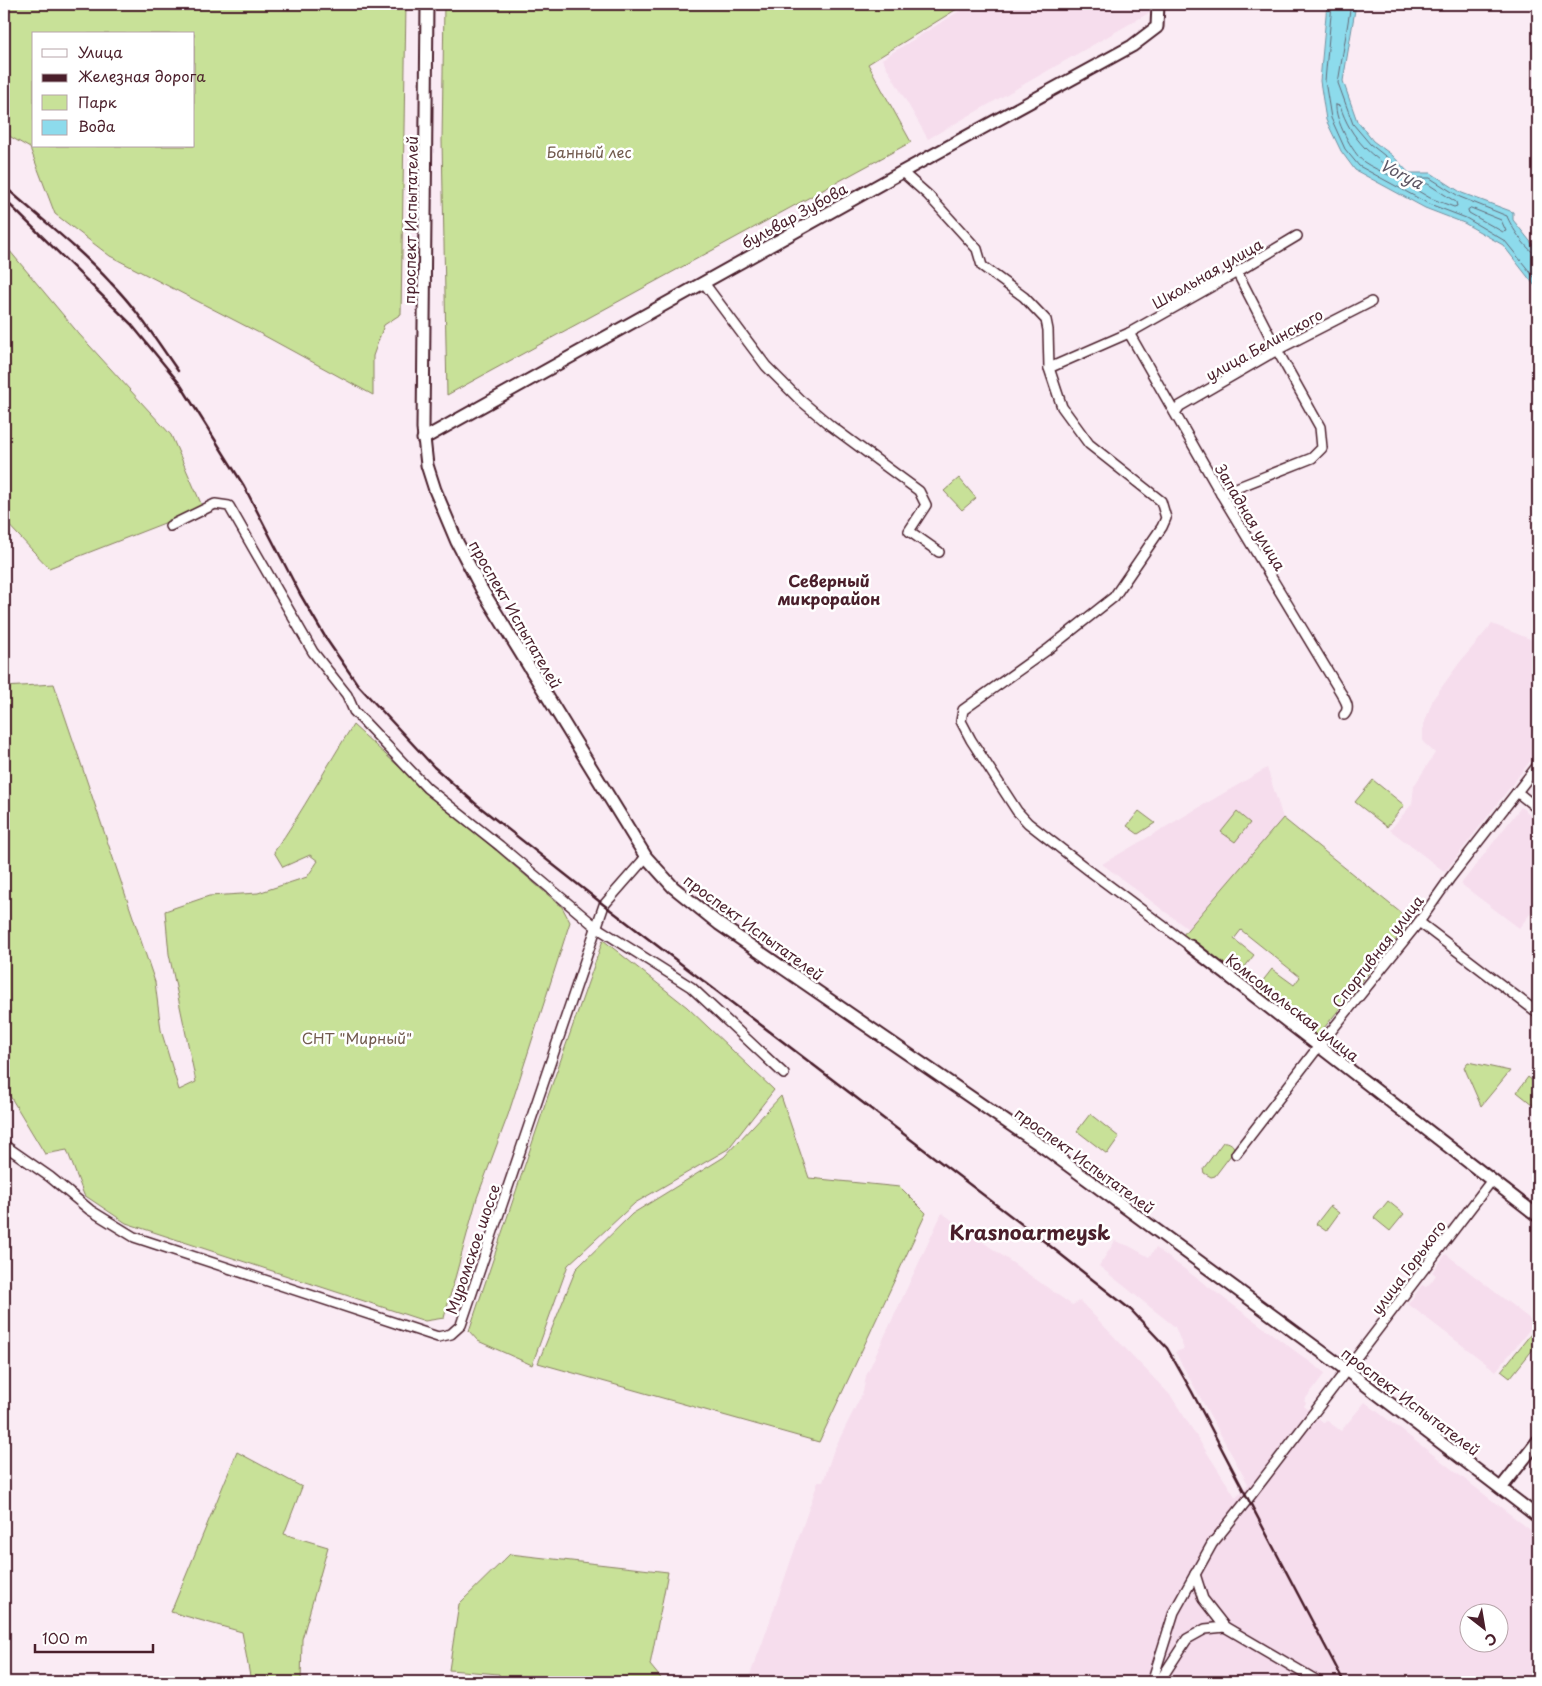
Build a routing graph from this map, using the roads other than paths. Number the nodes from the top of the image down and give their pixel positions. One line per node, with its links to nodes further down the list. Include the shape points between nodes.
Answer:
1 (427, 4): 12 (main road, проспект Испытателей)
2 (1158, 4): 3 (main road, бульвар Зубова, via 1157,27 1132,46)
3 (902, 172): 6 (main road, бульвар Зубова); 10 (street, Комсомольская улица, via 928,195 977,249 982,266 1024,297 1046,320)
4 (1297, 236): 5 (street, Школьная улица)
5 (1238, 272): 8 (street, Школьная улица); 9 (street)
6 (704, 283): 12 (main road, бульвар Зубова); 15 (street, via 766,366 799,398 831,426 919,491 926,504 909,531)
7 (1371, 302): 9 (street, улица Белинского)
8 (1129, 332): 10 (street, Школьная улица); 11 (street, Западная улица)
9 (1277, 350): 11 (street, улица Белинского, via 1180,406); 13 (street, via 1320,427 1322,448 1312,458)
10 (1049, 368): 23 (street, Комсомольская улица, via 1062,407 1089,444 1161,501 1166,518 1114,597 963,710 961,721 1017,811 1028,823)
11 (1175, 413): 13 (street, Западная улица)
12 (423, 440): 20 (main road, проспект Испытателей, via 436,490 457,542 482,590)
13 (1221, 494): 16 (street, Западная улица, via 1341,693 1348,706)
14 (170, 526): 22 (street, via 215,504 229,506 313,652 347,695 354,712 427,788)
15 (939, 552)
16 (1344, 715)
17 (1538, 765): 18 (street, Спортивная улица)
18 (1517, 792): 19 (street); 21 (street, Спортивная улица)
19 (1538, 809)
20 (646, 857): 22 (street, Муромское шоссе, via 604,905); 31 (main road, проспект Испытателей, via 673,887 719,924 1046,1149)
21 (1419, 922): 24 (street); 25 (street, Спортивная улица)
22 (596, 928): 26 (street, via 691,987); 27 (street, Муромское шоссе, via 464,1316 451,1334 438,1337 134,1236 90,1210)
23 (1190, 946): 25 (main road, Комсомольская улица)
24 (1538, 1013)
25 (1319, 1046): 28 (street, Спортивная улица); 29 (main road, Комсомольская улица)
26 (784, 1074)
27 (4, 1145)
28 (1236, 1154)
29 (1492, 1180): 30 (main road, Комсомольская улица); 31 (street, улица Горького)
30 (1538, 1216)
31 (1347, 1370): 33 (main road, проспект Испытателей); 35 (street, улица Горького, via 1212,1544)
32 (1538, 1441): 33 (main road)
33 (1501, 1488): 34 (main road, проспект Испытателей)
34 (1538, 1517)
35 (1195, 1574): 36 (street, via 1203,1599); 37 (street, улица Горького, via 1174,1612)
36 (1225, 1627): 38 (street, via 1205,1630 1187,1639); 39 (street)
37 (1152, 1682)
38 (1159, 1682)
39 (1319, 1682)

